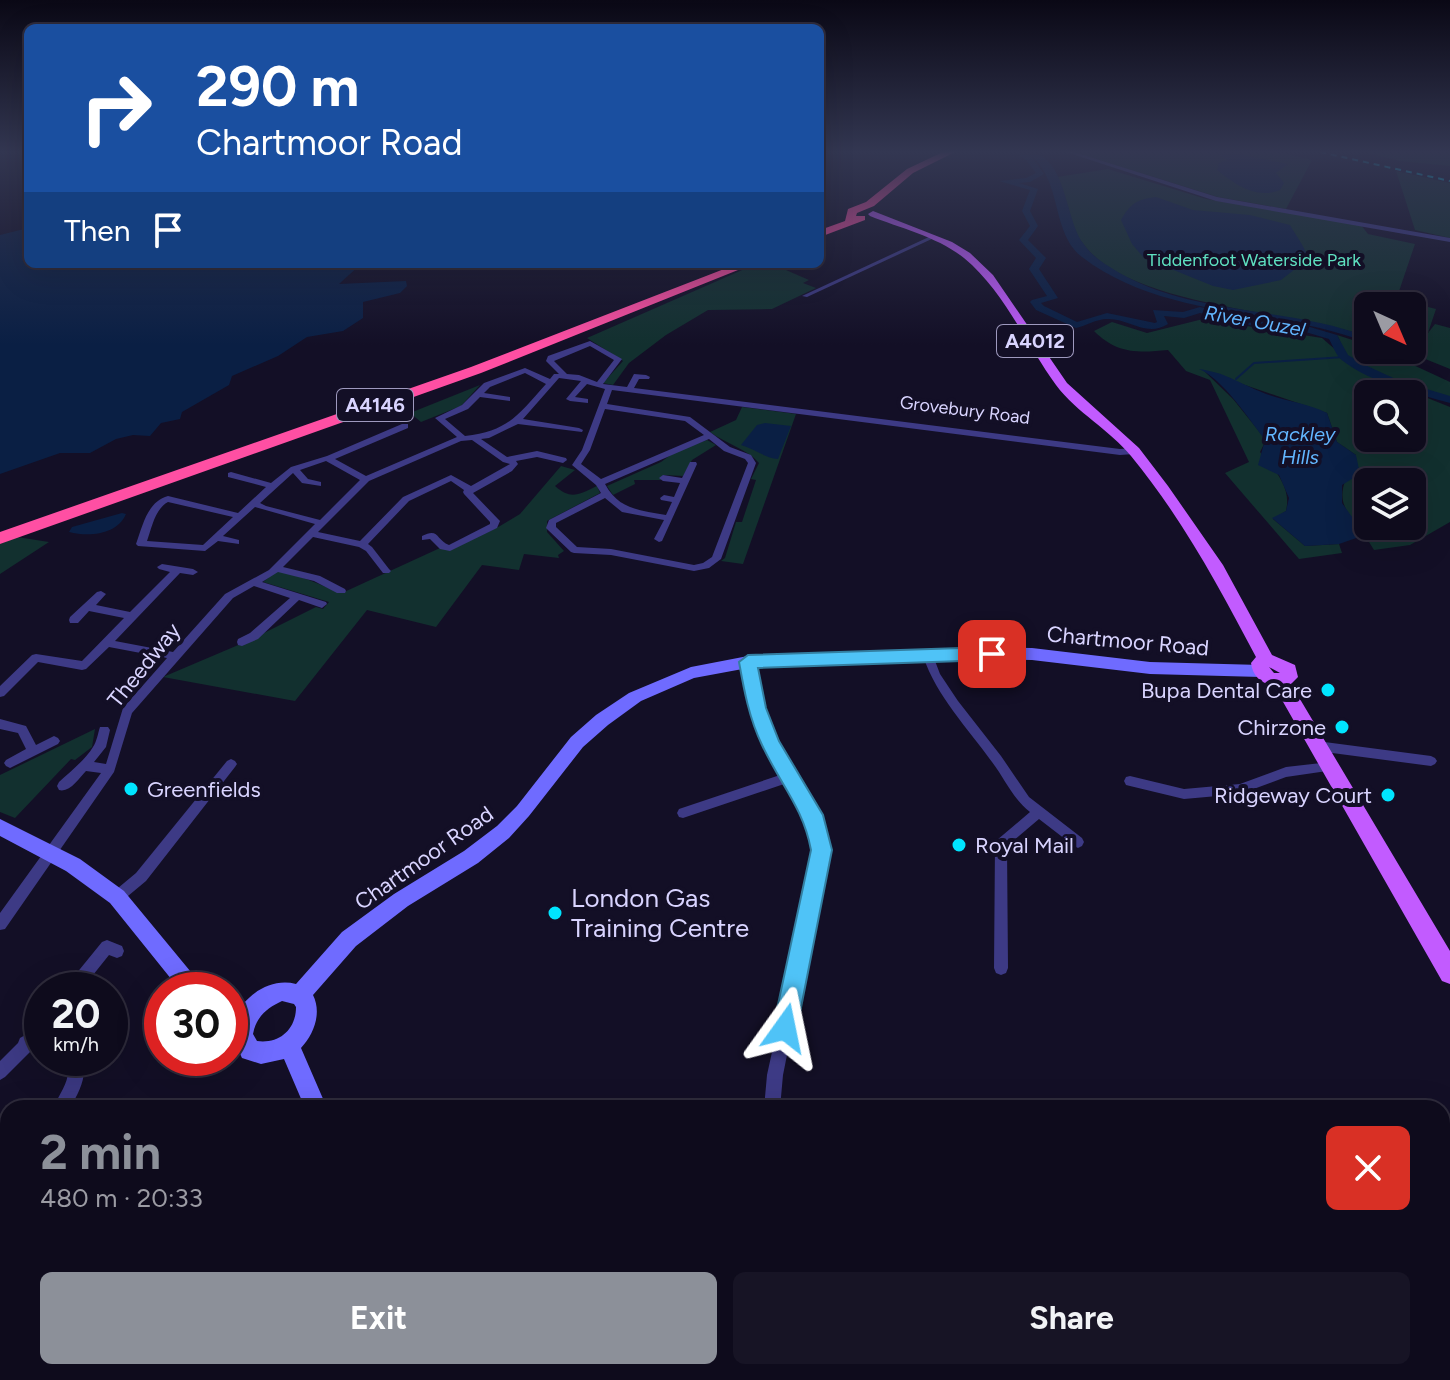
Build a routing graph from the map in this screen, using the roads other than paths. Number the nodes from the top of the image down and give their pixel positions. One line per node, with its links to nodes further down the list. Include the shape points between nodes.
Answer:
1 (860, 216): 4 (highway)
2 (872, 216): 5 (main road, A4012)
3 (1315, 216): 6 (street)
4 (824, 232)
5 (933, 237): 9 (street); 30 (main road, A4012, via 983,271 1063,386)
6 (1450, 240)
7 (737, 268): 53 (highway, A4146, via 476,370)
8 (807, 283): 9 (street)
9 (821, 288): 10 (street)
10 (805, 296)
11 (564, 375): 13 (street, Grovebury Road); 14 (street); 15 (street, via 551,358 590,343 618,359)
12 (637, 376): 17 (street)
13 (586, 380): 15 (street, Grovebury Road); 20 (street, via 570,399)
14 (549, 382): 18 (street, via 521,370); 22 (street)
15 (598, 385): 16 (street, Grovebury Road)
16 (609, 387): 17 (street, Grovebury Road); 21 (street)
17 (630, 389): 30 (street, Grovebury Road)
18 (477, 394): 19 (street); 28 (street, via 465,407 439,418)
19 (507, 399)
20 (585, 401)
21 (603, 406): 26 (street, via 687,419); 40 (street, via 576,465)
22 (517, 421): 24 (street); 27 (street)
23 (405, 426): 25 (street)
24 (579, 430)
25 (387, 434): 29 (street); 31 (street)
26 (709, 436): 40 (street); 44 (street, via 752,463 716,559 706,566 567,547 552,522)
27 (481, 437): 28 (street, Theedway); 32 (street, via 502,459)
28 (463, 438): 38 (street, Theedway)
29 (399, 444)
30 (1134, 451): 76 (main road, A4012, via 1215,565)
31 (329, 458): 35 (street); 38 (street)
32 (512, 460): 33 (street, via 537,454); 43 (street, via 509,469)
33 (563, 460)
34 (693, 464): 39 (street)
35 (294, 469): 41 (street, via 305,481); 42 (street)
36 (231, 475): 42 (street)
37 (663, 478): 39 (street)
38 (366, 479): 50 (street, Theedway)
39 (686, 481): 46 (street)
40 (600, 483): 44 (street)
41 (318, 484)
42 (272, 486): 47 (street)
43 (469, 489): 52 (street, via 468,495 496,524 450,548); 57 (street, via 451,478 406,499)
44 (606, 494): 49 (street, via 625,510)
45 (664, 498): 46 (street)
46 (677, 500): 49 (street)
47 (254, 503): 48 (street); 50 (street)
48 (239, 516): 54 (street); 54 (street, via 168,499 153,511 141,544 202,549)
49 (669, 518): 55 (street)
50 (321, 523): 51 (street, Theedway)
51 (311, 533): 57 (street); 59 (street, Theedway)
52 (431, 535)
53 (0, 538)
54 (216, 538): 56 (street)
55 (659, 539)
56 (236, 542)
57 (362, 545): 61 (street)
58 (162, 567): 60 (street)
59 (276, 568): 63 (street, Theedway); 64 (street, via 317,578)
60 (177, 570): 62 (street); 69 (street)
61 (386, 571)
62 (193, 572)
63 (255, 583): 66 (street); 73 (street, Theedway, via 229,596)
64 (341, 591)
65 (101, 594): 68 (street)
66 (297, 597): 67 (street); 71 (street)
67 (322, 604)
68 (87, 607): 69 (street); 70 (street)
69 (131, 616): 72 (street)
70 (74, 620)
71 (242, 642)
72 (106, 643): 73 (street); 77 (street, via 82,666 36,658)
73 (175, 656): 88 (street, Theedway, via 123,717)
74 (928, 656): 75 (street, Chartmoor Road); 76 (street, Chartmoor Road, via 1032,654 1150,668); 93 (street, via 954,704)
75 (748, 662): 89 (street, via 757,708); 104 (street, Chartmoor Road, via 672,679 602,720 577,742 503,832 349,939)
76 (1264, 666): 81 (main road, via 1268,678 1280,681)
77 (0, 693)
78 (0, 724): 82 (street, via 22,729)
79 (104, 730): 86 (street, via 100,747)
80 (54, 741): 82 (street)
81 (1317, 746): 83 (street); 87 (main road)
82 (33, 751): 84 (street)
83 (1431, 761)
84 (10, 763)
85 (231, 764): 97 (street, via 141,877)
86 (84, 766): 88 (street); 91 (street)
87 (1330, 767): 90 (street, via 1286,772 1240,789 1184,794); 103 (main road)
88 (110, 769): 96 (street, Theedway)
89 (790, 777): 92 (street); 113 (street, via 816,821 822,850)
90 (1130, 781)
91 (63, 786)
92 (683, 813)
93 (1038, 813): 95 (street); 100 (street, via 1001,844)
94 (0, 827): 96 (street)
95 (1078, 842)
96 (49, 853): 97 (street); 98 (street, Theedway)
97 (117, 897): 102 (street)
98 (0, 924)
99 (117, 951): 101 (street, via 107,947)
100 (1001, 968)
101 (87, 972)
102 (178, 972)
103 (1450, 973)
104 (300, 995): 105 (street, via 282,991); 107 (street, via 307,1004 306,1025)
105 (248, 1008)
106 (24, 1044): 109 (street)
107 (289, 1045): 108 (street, via 268,1054); 112 (street)
108 (248, 1046)
109 (0, 1072)
110 (77, 1076): 111 (street)
111 (66, 1100)
112 (313, 1100)
113 (773, 1100)

